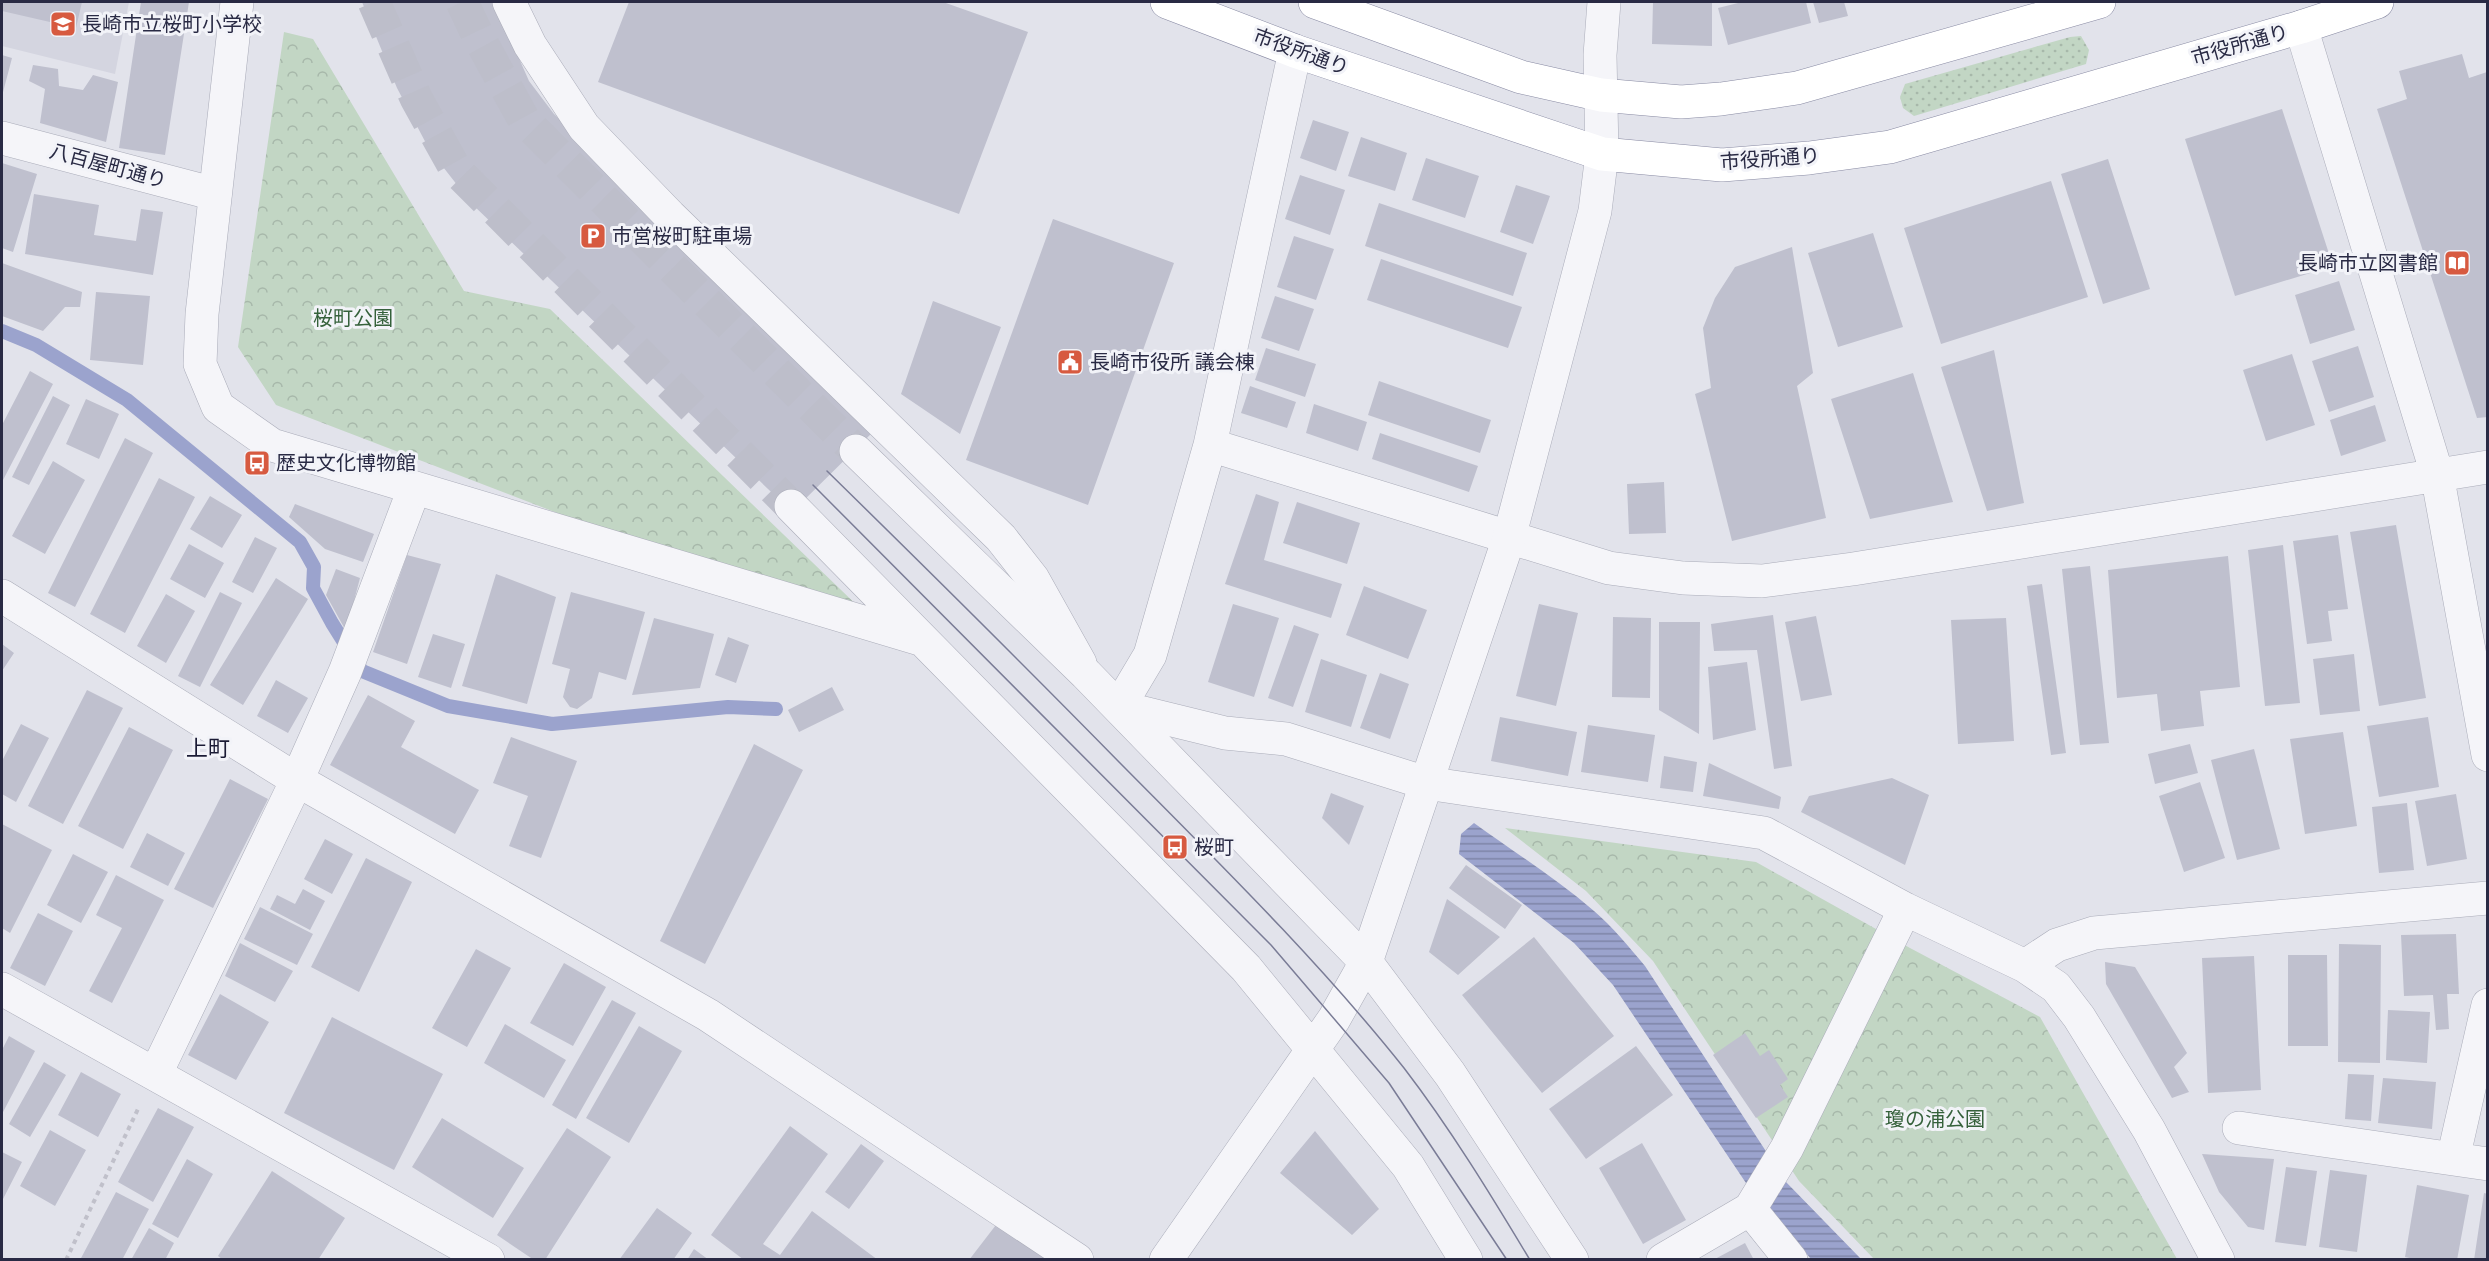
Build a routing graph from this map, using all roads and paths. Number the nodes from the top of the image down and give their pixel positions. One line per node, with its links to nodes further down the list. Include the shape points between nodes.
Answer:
1 (237, 2): 13 (street)
2 (509, 2): 23 (street, via 530,45 584,127 670,216 1001,538 1033,579)
3 (1167, 2): 9 (highway, 市役所通り)
4 (1315, 2): 10 (highway, via 1521,77)
5 (1604, 2): 10 (street)
6 (2099, 2): 10 (highway, via 1797,87 1682,102)
7 (2377, 2): 8 (highway, 市役所通り)
8 (2301, 27): 12 (highway, 市役所通り, via 1890,147 1722,165); 17 (street)
9 (1295, 51): 12 (highway, 市役所通り); 14 (street)
10 (1601, 95): 12 (street)
11 (2, 138): 13 (street, 八百屋町通り)
12 (1602, 154): 20 (street, via 1595,211)
13 (215, 195): 18 (street, via 200,364 219,407 272,446)
14 (1210, 445): 20 (street); 24 (street, via 1150,655)
15 (856, 451): 23 (street)
16 (2487, 467): 17 (street)
17 (2437, 474): 20 (street, via 1853,569 1762,580 1683,578 1610,568); 25 (street)
18 (414, 489): 22 (street); 26 (street, via 350,660)
19 (791, 506): 22 (street)
20 (1509, 538): 27 (street)
21 (2, 596): 26 (street)
22 (923, 640): 34 (street, via 1246,968)
23 (1086, 674): 24 (street)
24 (1119, 708): 27 (street, via 1225,733 1286,739); 30 (street)
25 (2487, 755)
26 (297, 780): 35 (street); 42 (street, via 708,1015)
27 (1426, 783): 29 (street, via 1764,833); 30 (street)
28 (2487, 897): 31 (street, via 2094,933 2057,945)
29 (1905, 909): 31 (street); 39 (street, via 1787,1148)
30 (1366, 962): 34 (street); 45 (street, via 1450,1074)
31 (2025, 966): 48 (street, via 2056,987 2079,1017 2149,1130)
32 (2, 989): 35 (street)
33 (2487, 1005): 37 (street)
34 (1314, 1049): 43 (street); 44 (street, via 1408,1166)
35 (156, 1073): 40 (path); 41 (street)
36 (2239, 1128): 37 (street)
37 (2453, 1159): 38 (street)
38 (2487, 1164)
39 (1750, 1209): 46 (street); 47 (street)
40 (66, 1260)
41 (488, 1260)
42 (1077, 1260)
43 (1166, 1260)
44 (1466, 1260)
45 (1572, 1260)
46 (1663, 1260)
47 (1791, 1260)
48 (2218, 1260)

